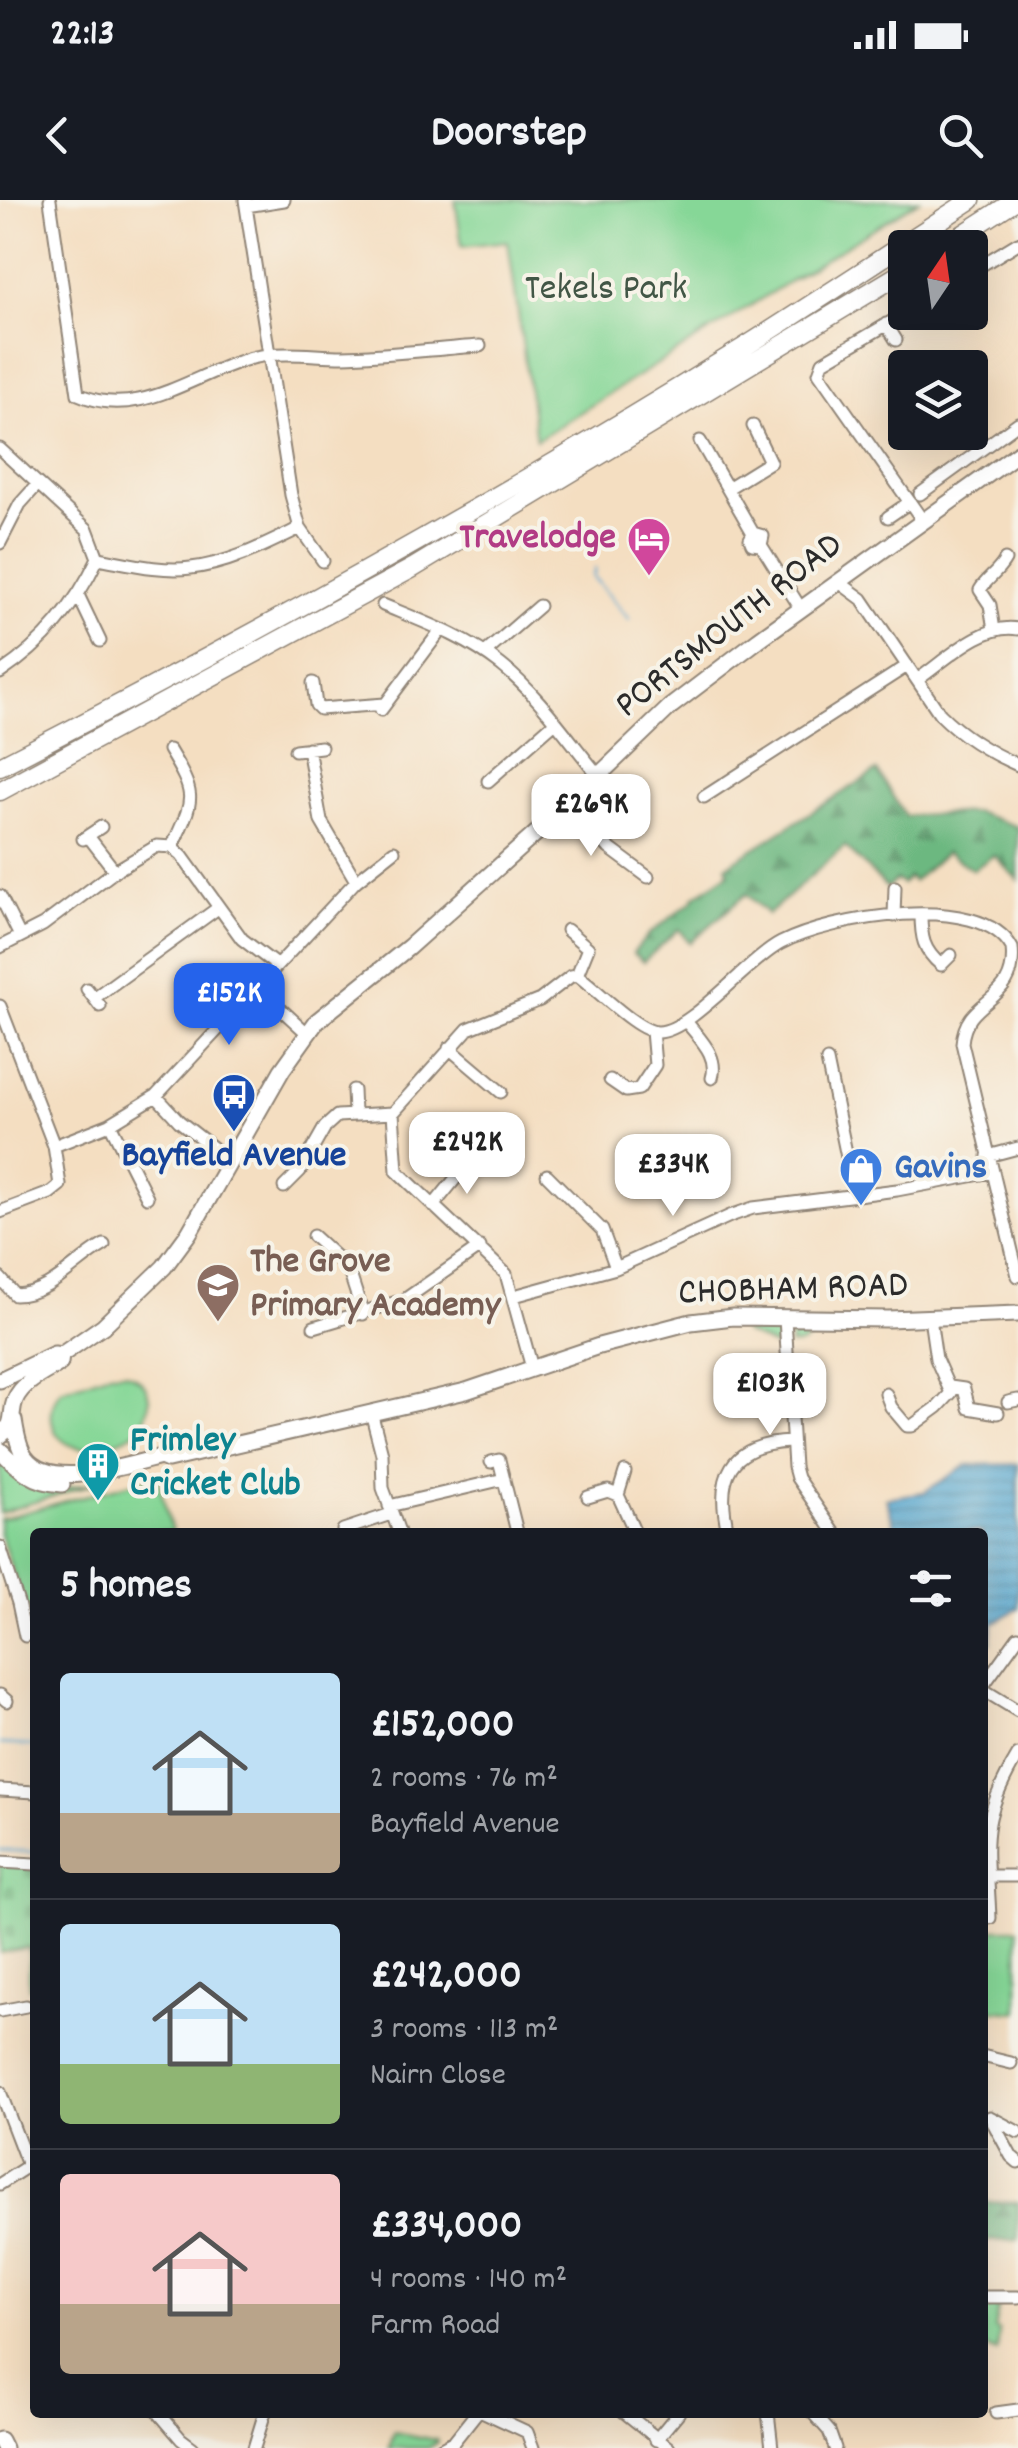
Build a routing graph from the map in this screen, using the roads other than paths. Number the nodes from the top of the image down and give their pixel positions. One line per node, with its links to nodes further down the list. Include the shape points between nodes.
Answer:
1 (50, 200): 13 (street, via 78,394 135,402)
2 (284, 200): 5 (street)
3 (972, 200): 49 (highway, via 734,354 454,520)
4 (1016, 200): 6 (highway)
5 (246, 203): 13 (street)
6 (970, 230)
7 (1017, 244): 8 (street)
8 (988, 261)
9 (888, 281): 52 (highway, via 412,568)
10 (886, 324): 11 (street); 21 (street, via 822,362 819,372)
11 (896, 340)
12 (480, 346): 13 (street)
13 (268, 354): 24 (street)
14 (1018, 423): 21 (street)
15 (753, 426): 20 (street, via 770,462)
16 (700, 442): 20 (street)
17 (0, 448): 19 (street)
18 (1018, 453): 23 (main road, PORTSMOUTH ROAD)
19 (38, 484): 25 (street); 26 (street, via 88,530)
20 (728, 488): 35 (street)
21 (915, 498): 22 (street); 23 (street)
22 (888, 518)
23 (924, 521): 29 (main road, PORTSMOUTH ROAD)
24 (300, 528): 26 (street, via 248,553 190,569); 28 (street)
25 (0, 543)
26 (98, 558): 31 (street)
27 (1005, 560): 38 (street, via 980,590)
28 (322, 561)
29 (856, 570): 30 (main road, PORTSMOUTH ROAD); 32 (street)
30 (839, 582): 32 (street); 35 (main road, PORTSMOUTH ROAD)
31 (79, 597): 39 (street); 42 (street, via 40,643)
32 (862, 599): 41 (street)
33 (383, 605): 37 (street)
34 (539, 606): 40 (street)
35 (800, 609): 50 (main road, PORTSMOUTH ROAD, via 670,707)
36 (1018, 629): 38 (street)
37 (441, 630): 40 (street); 44 (street, via 383,707 320,709)
38 (994, 630): 43 (street)
39 (100, 641)
40 (484, 654): 45 (street, via 522,684)
41 (907, 666): 43 (street); 53 (street)
42 (0, 673)
43 (917, 680): 48 (street, via 953,727)
44 (313, 683)
45 (554, 723): 50 (street); 51 (street)
46 (308, 748): 60 (street, via 321,820)
47 (169, 750): 56 (street, via 189,783 192,803)
48 (1018, 765)
49 (0, 766)
50 (599, 776): 54 (main road, PORTSMOUTH ROAD)
51 (488, 781)
52 (0, 791)
53 (704, 797)
54 (570, 803): 59 (street, via 609,848); 78 (main road, PORTSMOUTH ROAD)
55 (101, 827): 58 (street, via 86,838)
56 (172, 847): 58 (street, via 157,846); 63 (street)
57 (401, 864): 60 (street, via 392,848)
58 (116, 871): 67 (street)
59 (648, 877)
60 (356, 881): 71 (street)
61 (895, 888): 65 (street)
62 (4, 893): 67 (street)
63 (218, 908): 71 (street); 74 (street)
64 (921, 914): 65 (street); 69 (street, via 984,923); 70 (street, via 930,955 941,965)
65 (894, 916): 76 (street, via 783,942)
66 (567, 930): 72 (street, via 588,948)
67 (20, 936): 68 (street)
68 (0, 947)
69 (1016, 951): 91 (street, via 1005,989 970,1016 963,1032)
70 (951, 955)
71 (276, 966): 73 (street)
72 (577, 975): 77 (street); 79 (street, via 540,1000 468,1029)
73 (258, 988): 78 (street); 85 (street)
74 (94, 998)
75 (0, 1006): 89 (street)
76 (686, 1022): 77 (street); 81 (street, via 712,1056)
77 (652, 1031): 82 (street, via 654,1069 632,1092)
78 (307, 1033): 92 (main road, PORTSMOUTH ROAD)
79 (450, 1048): 84 (street); 87 (street)
80 (827, 1060): 97 (street)
81 (712, 1078)
82 (612, 1085)
83 (353, 1090): 86 (street)
84 (497, 1092)
85 (156, 1096): 88 (street); 92 (street, via 178,1122)
86 (354, 1113): 87 (street); 96 (street, via 328,1123 300,1170)
87 (393, 1113): 99 (street, via 397,1171)
88 (110, 1124): 89 (street); 98 (street)
89 (54, 1146): 100 (street, via 60,1184)
90 (1018, 1148): 91 (street)
91 (988, 1156): 94 (street)
92 (230, 1161): 113 (main road, PORTSMOUTH ROAD, via 189,1233 153,1279)
93 (469, 1162): 99 (street)
94 (992, 1172): 97 (street); 105 (street)
95 (546, 1175): 104 (street, via 602,1230)
96 (286, 1179)
97 (855, 1196): 104 (street, via 742,1211)
98 (148, 1197)
99 (432, 1206): 103 (street)
100 (0, 1212)
101 (86, 1238): 106 (street, via 98,1248 32,1294 13,1300)
102 (314, 1242): 108 (street, via 348,1268)
103 (480, 1247): 107 (street, via 506,1274); 108 (street, via 404,1300)
104 (616, 1268): 107 (street)
105 (1018, 1276)
106 (0, 1278)
107 (514, 1296): 114 (street)
108 (363, 1314): 112 (street)
109 (1018, 1314): 111 (main road, CHOBHAM ROAD)
110 (785, 1318): 111 (main road, CHOBHAM ROAD); 114 (main road, CHOBHAM ROAD, via 680,1324); 124 (street)
111 (930, 1318): 116 (street, via 936,1358)
112 (319, 1322)
113 (61, 1354): 115 (main road); 119 (main road, via 60,1363)
114 (532, 1368): 120 (main road, CHOBHAM ROAD)
115 (0, 1380)
116 (950, 1387): 118 (street, via 947,1399 912,1426); 121 (street, via 964,1388 969,1408)
117 (0, 1390): 119 (main road)
118 (886, 1394)
119 (14, 1402): 122 (main road)
120 (371, 1412): 126 (main road, CHOBHAM ROAD); 132 (street)
121 (998, 1412)
122 (14, 1420): 123 (main road); 126 (main road, CHOBHAM ROAD, via 26,1458 56,1475)
123 (0, 1436)
124 (791, 1442): 137 (street, via 755,1447 732,1466 722,1493); 138 (street, via 797,1478)
125 (0, 1450): 126 (main road, CHOBHAM ROAD, via 28,1476 56,1484)
126 (168, 1460)
127 (491, 1462): 129 (street, via 500,1460)
128 (625, 1472): 130 (street)
129 (504, 1479): 132 (street); 135 (street)
130 (618, 1495): 131 (street); 136 (street)
131 (588, 1497)
132 (390, 1510): 133 (street); 134 (street)
133 (345, 1528)
134 (397, 1528)
135 (516, 1528)
136 (633, 1528)
137 (727, 1528)
138 (831, 1528)
139 (0, 1547): 140 (street)
140 (25, 1636)
141 (1018, 1638): 142 (street)
142 (988, 1680)
143 (988, 1692): 144 (street)
144 (1018, 1712)
145 (1018, 1755): 149 (street)
146 (988, 1789): 149 (street)
147 (0, 1790): 148 (street)
148 (30, 1792)
149 (996, 1792): 150 (street)
150 (988, 1824)
151 (0, 1862): 152 (street)
152 (30, 1864)
153 (988, 1876): 154 (street); 155 (street)
154 (1018, 1876)
155 (990, 1918)
156 (26, 2006): 157 (street)
157 (0, 2011)
158 (988, 2057): 159 (street)
159 (1011, 2062)
160 (0, 2092): 164 (street)
161 (988, 2117): 163 (street)
162 (988, 2119): 165 (street)
163 (1018, 2132)
164 (30, 2158): 166 (street)
165 (1018, 2162)
166 (0, 2184)
167 (988, 2297): 168 (street)
168 (1018, 2297)
169 (1018, 2410): 170 (street)
170 (996, 2413)
171 (162, 2418): 181 (street)
172 (263, 2418): 184 (street)
173 (475, 2418): 185 (street)
174 (494, 2418): 186 (street, via 528,2432)
175 (631, 2418): 180 (street)
176 (674, 2418): 180 (street)
177 (769, 2418): 188 (street)
178 (817, 2418): 189 (street)
179 (0, 2440): 182 (main road)
180 (656, 2440): 187 (street)
181 (177, 2444): 183 (street)
182 (4, 2448)
183 (193, 2448)
184 (254, 2448)
185 (441, 2448)
186 (533, 2448)
187 (669, 2448)
188 (772, 2448)
189 (836, 2448)

